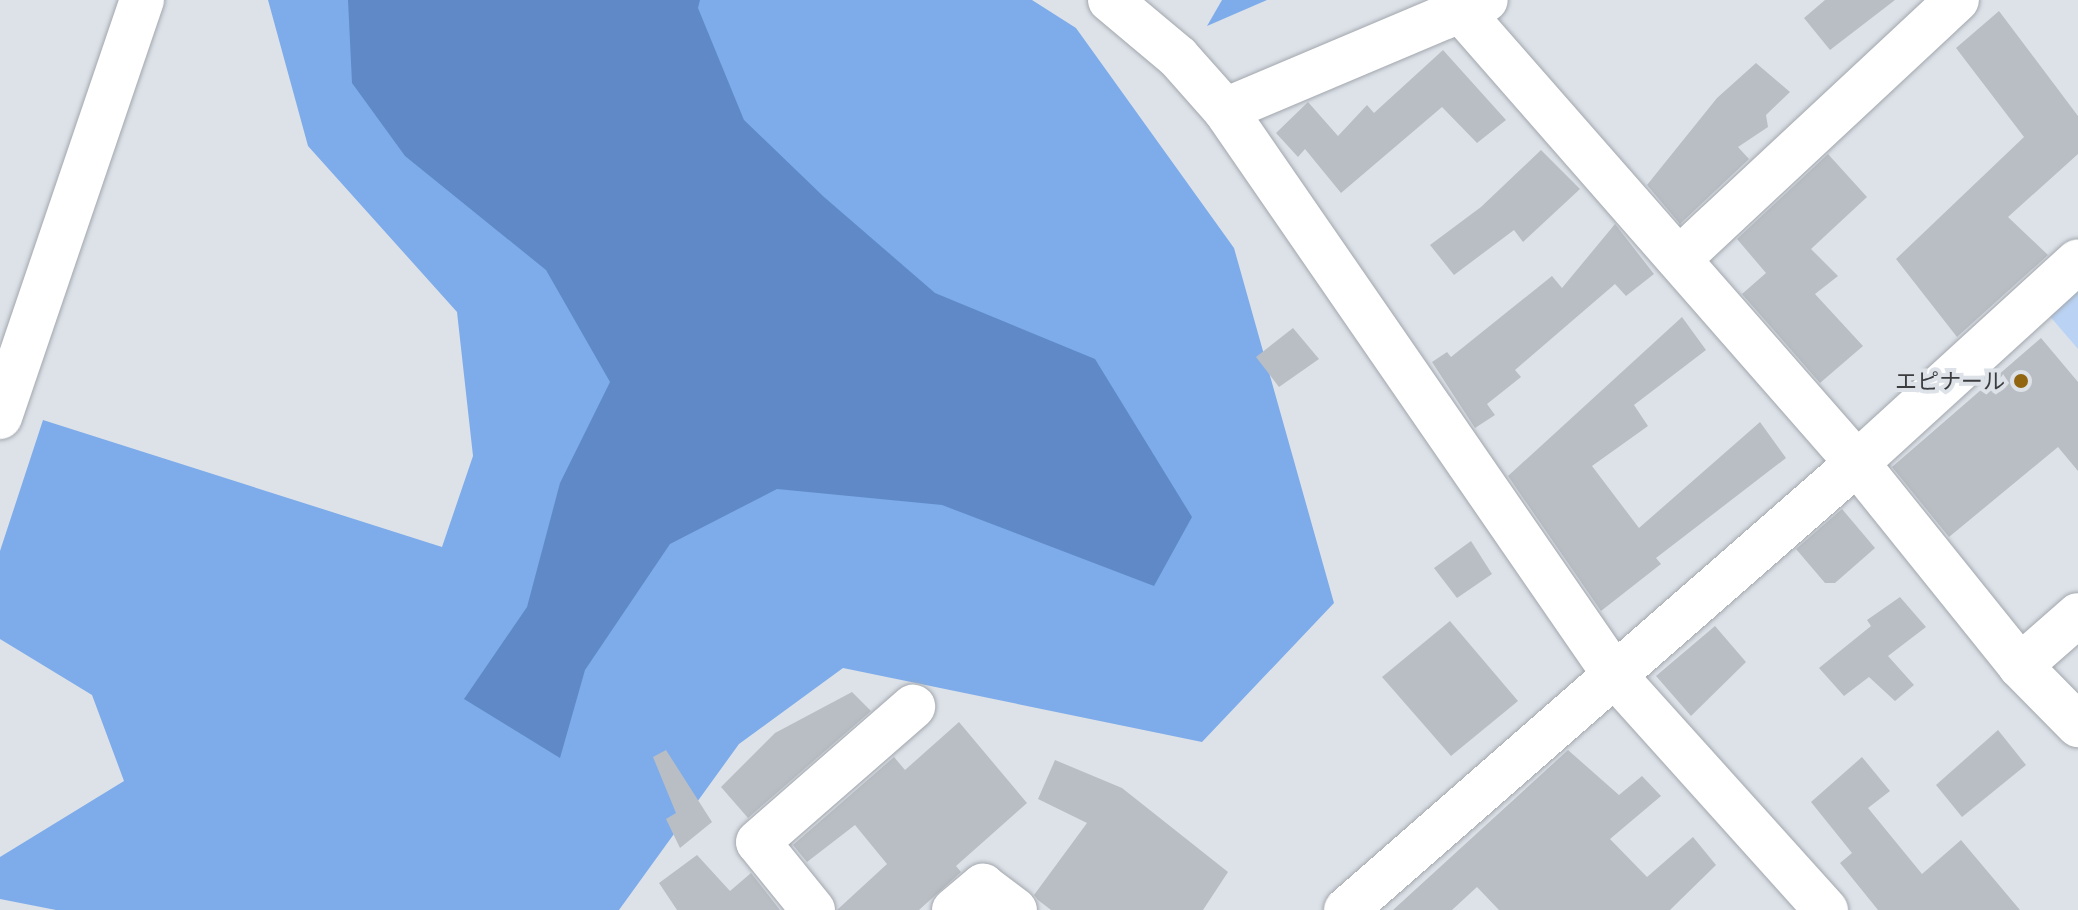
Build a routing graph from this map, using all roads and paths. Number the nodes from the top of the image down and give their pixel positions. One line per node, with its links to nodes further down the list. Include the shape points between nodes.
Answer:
1 (142, 0): 8 (street)
2 (1110, 0): 5 (street, via 1178,57)
3 (1957, 0): 6 (street)
4 (1474, 6): 5 (street); 6 (street)
5 (1225, 110): 12 (street)
6 (1679, 259): 9 (street)
7 (2078, 261): 9 (street)
8 (0, 417)
9 (1857, 463): 11 (street); 12 (street)
10 (2078, 615): 11 (street)
11 (2020, 666): 14 (street)
12 (1616, 677): 15 (street); 19 (street)
13 (913, 707): 16 (street, via 758,842)
14 (2078, 725)
15 (1367, 903)
16 (813, 910)
17 (954, 910): 18 (street, via 983,886)
18 (1015, 910)
19 (1826, 910)

